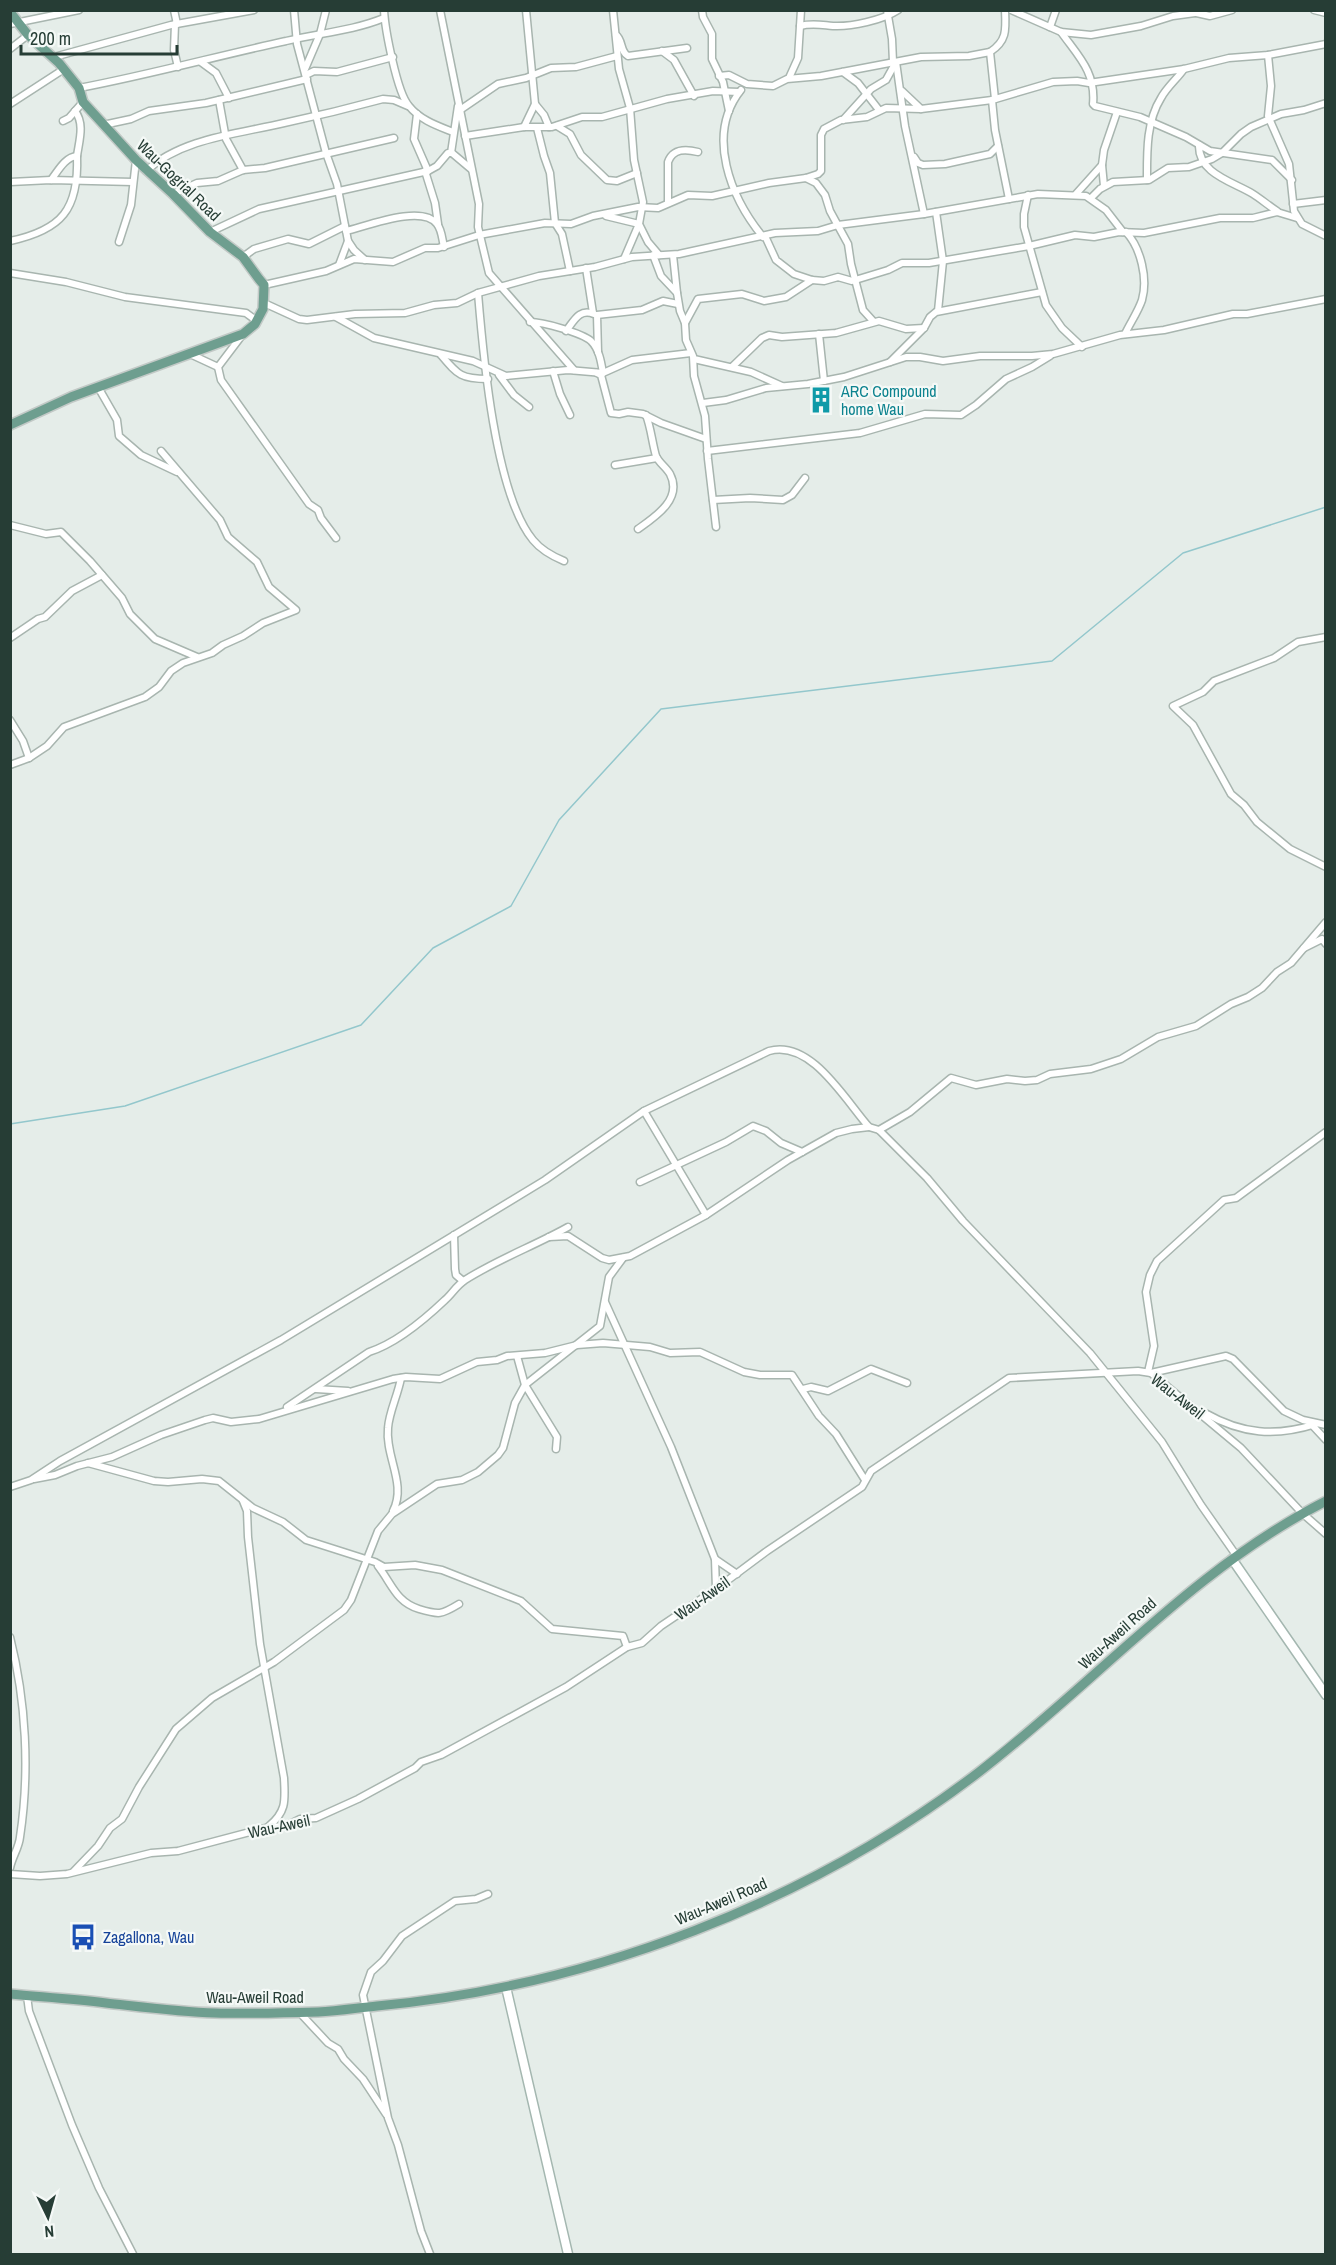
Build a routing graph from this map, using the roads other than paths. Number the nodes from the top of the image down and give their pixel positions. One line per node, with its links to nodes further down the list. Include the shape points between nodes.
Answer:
1 (174, 10): 23 (street)
2 (254, 10): 23 (street)
3 (294, 10): 30 (street)
4 (326, 10): 28 (street)
5 (440, 10): 62 (street)
6 (526, 10): 47 (street)
7 (613, 10): 29 (street)
8 (702, 10): 48 (street, via 712,33 712,59)
9 (801, 10): 24 (street)
10 (898, 10): 20 (street)
11 (1005, 10): 35 (street, via 1004,38)
12 (1011, 10): 25 (street)
13 (1056, 10): 25 (street)
14 (1232, 10): 18 (street, via 1215,15)
15 (1314, 10): 21 (street)
16 (79, 11): 22 (street)
17 (10, 12): 22 (main road, Wau-Gogrial Road)
18 (1192, 12): 26 (street, via 1091,35)
19 (385, 13): 28 (street, via 356,29); 39 (street)
20 (887, 13): 24 (street, via 842,26); 41 (street)
21 (1326, 13)
22 (15, 23): 27 (main road, Wau-Gogrial Road)
23 (176, 24): 38 (street); 42 (street, via 174,50)
24 (800, 26): 49 (street, via 797,61)
25 (1050, 27): 26 (street)
26 (1061, 32): 50 (street)
27 (28, 35): 33 (street); 38 (main road, Wau-Gogrial Road)
28 (320, 35): 30 (street); 46 (street)
29 (615, 35): 34 (street, via 620,38 626,56); 37 (street)
30 (296, 39): 40 (street); 46 (street)
31 (1326, 44): 36 (street)
32 (687, 48): 34 (street)
33 (10, 49)
34 (661, 50): 57 (street, via 674,60)
35 (990, 52): 41 (street); 60 (street)
36 (1268, 55): 44 (street, via 1229,58); 78 (street)
37 (617, 56): 47 (street, via 576,67 551,68); 69 (street)
38 (54, 57): 43 (main road, Wau-Gogrial Road)
39 (393, 57): 46 (street, via 337,72 314,71); 66 (street)
40 (200, 62): 42 (street); 58 (street, via 216,73)
41 (895, 62): 45 (street); 54 (street); 56 (street, via 886,80)
42 (178, 67): 52 (street)
43 (64, 69): 52 (main road, Wau-Gogrial Road); 64 (street)
44 (1184, 69): 50 (street); 80 (street, via 1162,96)
45 (842, 72): 49 (street); 56 (street)
46 (306, 75): 58 (street); 76 (street)
47 (531, 76): 65 (street); 68 (street, via 493,86)
48 (719, 76): 51 (street); 53 (street)
49 (789, 78): 51 (street, via 773,86)
50 (1093, 82): 60 (street, via 1053,82); 74 (street, via 1094,105)
51 (747, 84): 55 (street)
52 (79, 88): 61 (main road, Wau-Gogrial Road)
53 (725, 90): 55 (street); 57 (street); 73 (street)
54 (901, 91): 67 (street); 71 (street)
55 (739, 92): 73 (street)
56 (867, 94): 70 (street); 77 (street)
57 (694, 96): 69 (street)
58 (230, 98): 59 (street)
59 (219, 100): 81 (street, via 149,111); 86 (street)
60 (994, 100): 67 (street); 89 (street)
61 (83, 102): 72 (street); 81 (main road, Wau-Gogrial Road)
62 (459, 102): 68 (street); 85 (street)
63 (1326, 103): 78 (street, via 1285,112)
64 (10, 104)
65 (535, 105): 82 (street); 83 (street)
66 (408, 106): 75 (street); 76 (street, via 387,99)
67 (921, 109): 71 (street)
68 (460, 110): 87 (street)
69 (630, 110): 83 (street, via 602,117 586,116); 106 (street)
70 (879, 110): 71 (street); 77 (street, via 862,118)
71 (903, 110): 92 (street)
72 (75, 111): 79 (street); 97 (street, via 81,126)
73 (729, 111): 116 (street, via 723,146)
74 (1117, 112): 80 (street); 101 (street)
75 (417, 114): 85 (street); 105 (street, via 414,139)
76 (317, 116): 86 (street); 93 (street)
77 (843, 120): 107 (street, via 822,133 821,171)
78 (1269, 120): 95 (street, via 1244,131); 110 (street)
79 (63, 121)
80 (1151, 123): 90 (street); 109 (street)
81 (104, 125): 99 (main road, Wau-Gogrial Road)
82 (524, 127): 84 (street); 87 (street)
83 (553, 127): 84 (street); 106 (street, via 570,134 581,154 607,180 617,181)
84 (537, 128): 131 (street, via 550,173)
85 (453, 132): 94 (street)
86 (225, 136): 103 (street); 104 (street, via 180,149)
87 (465, 136): 102 (street)
88 (394, 138): 93 (street)
89 (998, 145): 96 (street); 98 (street)
90 (1199, 145): 95 (street); 100 (street)
91 (698, 152): 123 (street, via 678,151 669,158)
92 (912, 152): 96 (street, via 918,163 925,166); 128 (street)
93 (326, 153): 103 (street); 115 (street)
94 (451, 153): 102 (street); 105 (street)
95 (1221, 153): 100 (street); 110 (street, via 1272,160)
96 (987, 154): 98 (street)
97 (77, 156): 108 (street, via 65,162); 112 (street)
98 (1001, 159): 121 (street)
99 (136, 160): 104 (main road, Wau-Gogrial Road); 113 (street)
100 (1203, 162): 109 (street, via 1168,168); 127 (street)
101 (1102, 165): 114 (street); 118 (street)
102 (472, 169): 138 (street, via 479,204)
103 (243, 170): 117 (street)
104 (146, 171): 117 (main road, Wau-Gogrial Road)
105 (427, 171): 115 (street); 133 (street)
106 (638, 173): 125 (street)
107 (806, 178): 116 (street); 134 (street, via 823,191)
108 (51, 180): 111 (street); 112 (street)
109 (1147, 180): 114 (street, via 1118,181)
110 (1292, 180): 124 (street)
111 (10, 182)
112 (78, 182): 113 (street); 141 (street, via 71,204 59,220 42,232)
113 (133, 182): 143 (street)
114 (1104, 186): 120 (street)
115 (339, 190): 135 (street); 136 (street, via 259,209)
116 (735, 191): 123 (street, via 712,196 688,195); 140 (street)
117 (173, 194): 136 (main road, Wau-Gogrial Road)
118 (1076, 194): 119 (street); 120 (street)
119 (1028, 195): 121 (street); 144 (street, via 1023,222)
120 (1091, 198): 137 (street)
121 (1009, 199): 126 (street)
122 (1326, 200): 124 (street)
123 (668, 203): 125 (street, via 658,208)
124 (1293, 204): 130 (street)
125 (642, 207): 129 (street); 132 (street)
126 (936, 212): 128 (street); 151 (street)
127 (1277, 212): 130 (street); 137 (street, via 1144,233)
128 (924, 214): 134 (street)
129 (599, 215): 131 (street, via 572,224); 132 (street)
130 (1297, 218): 139 (street)
131 (555, 223): 138 (street); 154 (street, via 562,234)
132 (639, 224): 146 (street); 149 (street)
133 (438, 225): 135 (street, via 429,217 413,215); 145 (street)
134 (838, 225): 140 (street); 157 (street, via 848,244)
135 (345, 228): 142 (street); 148 (street, via 309,244 288,239 254,249)
136 (210, 231): 148 (main road, Wau-Gogrial Road)
137 (1124, 232): 144 (street, via 1094,237 1076,235); 179 (street, via 1138,251 1144,286 1140,305)
138 (479, 235): 145 (street); 159 (street, via 487,269)
139 (1326, 236)
140 (764, 237): 147 (street); 156 (street, via 780,264)
141 (10, 241)
142 (348, 241): 150 (street, via 357,254); 152 (street)
143 (120, 242)
144 (1029, 246): 151 (street); 160 (street)
145 (444, 247): 150 (street, via 428,247 393,262)
146 (656, 255): 147 (street); 149 (street); 162 (street, via 661,276)
147 (674, 255): 162 (street)
148 (243, 257): 158 (main road, Wau-Gogrial Road)
149 (624, 259): 153 (street)
150 (369, 260): 152 (street, via 351,260)
151 (943, 261): 157 (street, via 902,263); 167 (street)
152 (336, 267): 158 (street)
153 (586, 268): 154 (street); 168 (street)
154 (570, 271): 159 (street)
155 (10, 273): 170 (street, via 125,297 246,313)
156 (812, 280): 157 (street); 173 (street, via 786,297 764,301 742,294 698,299)
157 (856, 280): 166 (street)
158 (264, 285): 164 (main road)
159 (500, 286): 161 (street); 172 (street)
160 (1042, 292): 167 (street); 180 (street, via 1056,321)
161 (478, 293): 169 (street, via 457,303 412,312); 187 (street)
162 (677, 293): 165 (street)
163 (1326, 299): 179 (street)
164 (264, 303): 169 (street, via 299,318); 170 (main road)
165 (678, 304): 168 (street, via 660,301 642,310); 173 (street)
166 (863, 310): 171 (street); 174 (street)
167 (938, 311): 175 (street)
168 (595, 315): 176 (street, via 578,315); 182 (street)
169 (335, 317): 184 (street, via 374,338)
170 (257, 321): 177 (main road)
171 (873, 321): 174 (street); 175 (street, via 906,329)
172 (530, 322): 176 (street); 190 (street)
173 (685, 323): 185 (street)
174 (859, 327): 178 (street)
175 (924, 328): 186 (street)
176 (566, 331): 182 (street, via 588,339)
177 (243, 334): 181 (main road); 188 (street)
178 (819, 334): 189 (street, via 767,336); 195 (street)
179 (1125, 334): 180 (street)
180 (1082, 346): 183 (street)
181 (194, 352): 188 (street); 197 (main road)
182 (598, 352): 192 (street)
183 (1053, 354): 186 (street, via 943,361 911,357); 205 (street, via 1006,379 961,415 925,414 861,433)
184 (440, 355): 187 (street); 194 (street, via 464,378)
185 (692, 356): 189 (street); 192 (street, via 632,360); 198 (street)
186 (889, 363): 195 (street)
187 (486, 366): 193 (street); 194 (street)
188 (218, 367): 214 (street, via 220,380)
189 (732, 368): 196 (street)
190 (574, 370): 191 (street); 192 (street)
191 (553, 371): 193 (street, via 512,377); 200 (street)
192 (600, 373): 201 (street, via 611,412)
193 (499, 374): 199 (street, via 514,395)
194 (488, 379): 215 (street, via 507,480 518,514 538,545)
195 (824, 381): 196 (street)
196 (782, 386): 198 (street)
197 (98, 387): 202 (main road); 208 (street, via 117,420 119,436 141,454)
198 (703, 403): 203 (street)
199 (529, 407)
200 (570, 415)
201 (645, 415): 203 (street); 206 (street)
202 (10, 425)
203 (706, 440): 205 (street)
204 (161, 451): 208 (street)
205 (707, 451): 210 (street)
206 (657, 458): 207 (street); 213 (street, via 670,475 672,493 661,512)
207 (615, 465)
208 (183, 477): 219 (street, via 220,520 228,537 256,562 269,586 296,610)
209 (805, 478): 210 (street, via 783,500)
210 (713, 501): 212 (street)
211 (10, 525): 216 (street, via 46,534 61,532)
212 (716, 527)
213 (638, 529)
214 (336, 538)
215 (564, 561)
216 (102, 575): 218 (street, via 72,591 45,617); 219 (street, via 130,614 155,639)
217 (1326, 637): 223 (street, via 1298,642 1274,658 1214,681 1203,692 1173,706 1193,725 1232,794 1257,822 1290,849)
218 (10, 638)
219 (197, 657): 221 (street, via 171,671 145,697 64,727)
220 (10, 720): 221 (street)
221 (29, 758): 222 (street)
222 (10, 765)
223 (1326, 867)
224 (1326, 922): 225 (street)
225 (1318, 930): 226 (street); 227 (street)
226 (1325, 941): 227 (street)
227 (1303, 949): 230 (street, via 1248,997 1196,1026 1158,1037 1121,1059 1091,1069 1025,1081 1006,1079 976,1085 951,1078 910,1112)
228 (644, 1111): 229 (street, via 769,1051 788,1048 824,1072); 233 (street); 237 (street, via 545,1180)
229 (869, 1127): 230 (street); 232 (street, via 836,1133)
230 (879, 1130): 246 (street)
231 (1326, 1132): 245 (street, via 1236,1198 1224,1200 1157,1261 1146,1292 1154,1346)
232 (802, 1152): 233 (street, via 753,1126); 235 (street)
233 (678, 1165): 234 (street); 235 (street)
234 (640, 1182)
235 (706, 1215): 239 (street)
236 (568, 1227): 238 (street)
237 (454, 1235): 240 (street, via 456,1275); 260 (street, via 281,1340)
238 (549, 1237): 239 (street, via 568,1236 602,1258); 240 (street)
239 (623, 1258): 241 (street, via 609,1277)
240 (463, 1281): 250 (street, via 416,1325)
241 (605, 1302): 242 (street, via 600,1326); 243 (street)
242 (578, 1345): 243 (street); 244 (street); 249 (street)
243 (625, 1346): 251 (street, via 670,1353 700,1352 744,1372 792,1375); 269 (street, via 671,1447)
244 (517, 1356): 247 (street, via 477,1362 440,1379); 249 (street)
245 (1150, 1372): 246 (street, Wau-Aweil); 253 (street, Wau-Aweil); 255 (street, via 1227,1356 1284,1411)
246 (1106, 1374): 261 (street, Wau-Aweil, via 1009,1378 871,1471); 268 (street, via 1162,1442)
247 (401, 1378): 252 (street); 266 (street, via 388,1428 399,1484 398,1502)
248 (907, 1383): 251 (street, via 871,1369 828,1391)
249 (525, 1385): 258 (street, via 553,1430); 266 (street, via 498,1455 478,1472 462,1480 437,1484)
250 (315, 1389): 252 (street); 254 (street)
251 (802, 1389): 261 (street)
252 (348, 1391): 254 (street, via 339,1397)
253 (1194, 1407): 255 (street, via 1218,1421 1254,1432 1286,1431); 265 (street, Wau-Aweil, via 1241,1448)
254 (279, 1412): 259 (street, via 245,1421 205,1419 126,1452)
255 (1315, 1424): 256 (street); 257 (street)
256 (1326, 1425)
257 (1326, 1440)
258 (556, 1449)
259 (88, 1463): 260 (street); 263 (street, via 168,1482 219,1481)
260 (31, 1480): 262 (street)
261 (865, 1480): 272 (street, Wau-Aweil, via 862,1487)
262 (10, 1487)
263 (243, 1500): 270 (street, via 263,1514 283,1521 306,1539); 277 (street)
264 (1326, 1501): 265 (main road, Wau-Aweil Road)
265 (1302, 1513): 267 (street, Wau-Aweil); 268 (main road, Wau-Aweil Road)
266 (392, 1514): 270 (street, via 378,1531)
267 (1326, 1534)
268 (1234, 1557): 278 (street); 284 (main road, Wau-Aweil Road, via 1143,1629 1013,1745 912,1820 840,1862 716,1922 630,1954)
269 (715, 1559): 272 (street); 273 (street)
270 (367, 1560): 271 (street); 277 (street, via 344,1610)
271 (375, 1562): 274 (street, via 409,1606 440,1614); 276 (street, via 384,1567 415,1565 442,1570 521,1601 552,1629 623,1635)
272 (737, 1574): 273 (street, Wau-Aweil)
273 (716, 1589): 276 (street, Wau-Aweil, via 642,1643)
274 (459, 1604)
275 (10, 1637): 280 (street, via 22,1691 24,1772 20,1841)
276 (627, 1647): 279 (street, Wau-Aweil, via 566,1687 358,1799 316,1818)
277 (264, 1667): 279 (street, via 285,1788 283,1812); 281 (street, via 212,1698 176,1729 122,1819)
278 (1326, 1695)
279 (269, 1827): 281 (street, Wau-Aweil)
280 (10, 1868)
281 (74, 1872): 282 (street, Wau-Aweil)
282 (10, 1874)
283 (488, 1894): 287 (street, via 455,1901 402,1936 371,1972 363,1995)
284 (506, 1987): 287 (main road, Wau-Aweil Road); 292 (street)
285 (10, 1994): 286 (main road, Wau-Aweil Road)
286 (27, 1996): 288 (main road, Wau-Aweil Road, via 215,2013); 290 (street, via 29,2011 72,2125)
287 (365, 2007): 288 (main road, Wau-Aweil Road); 289 (street)
288 (300, 2012): 289 (street, via 363,2079)
289 (388, 2118): 291 (street)
290 (133, 2254)
291 (430, 2254)
292 (568, 2254)

